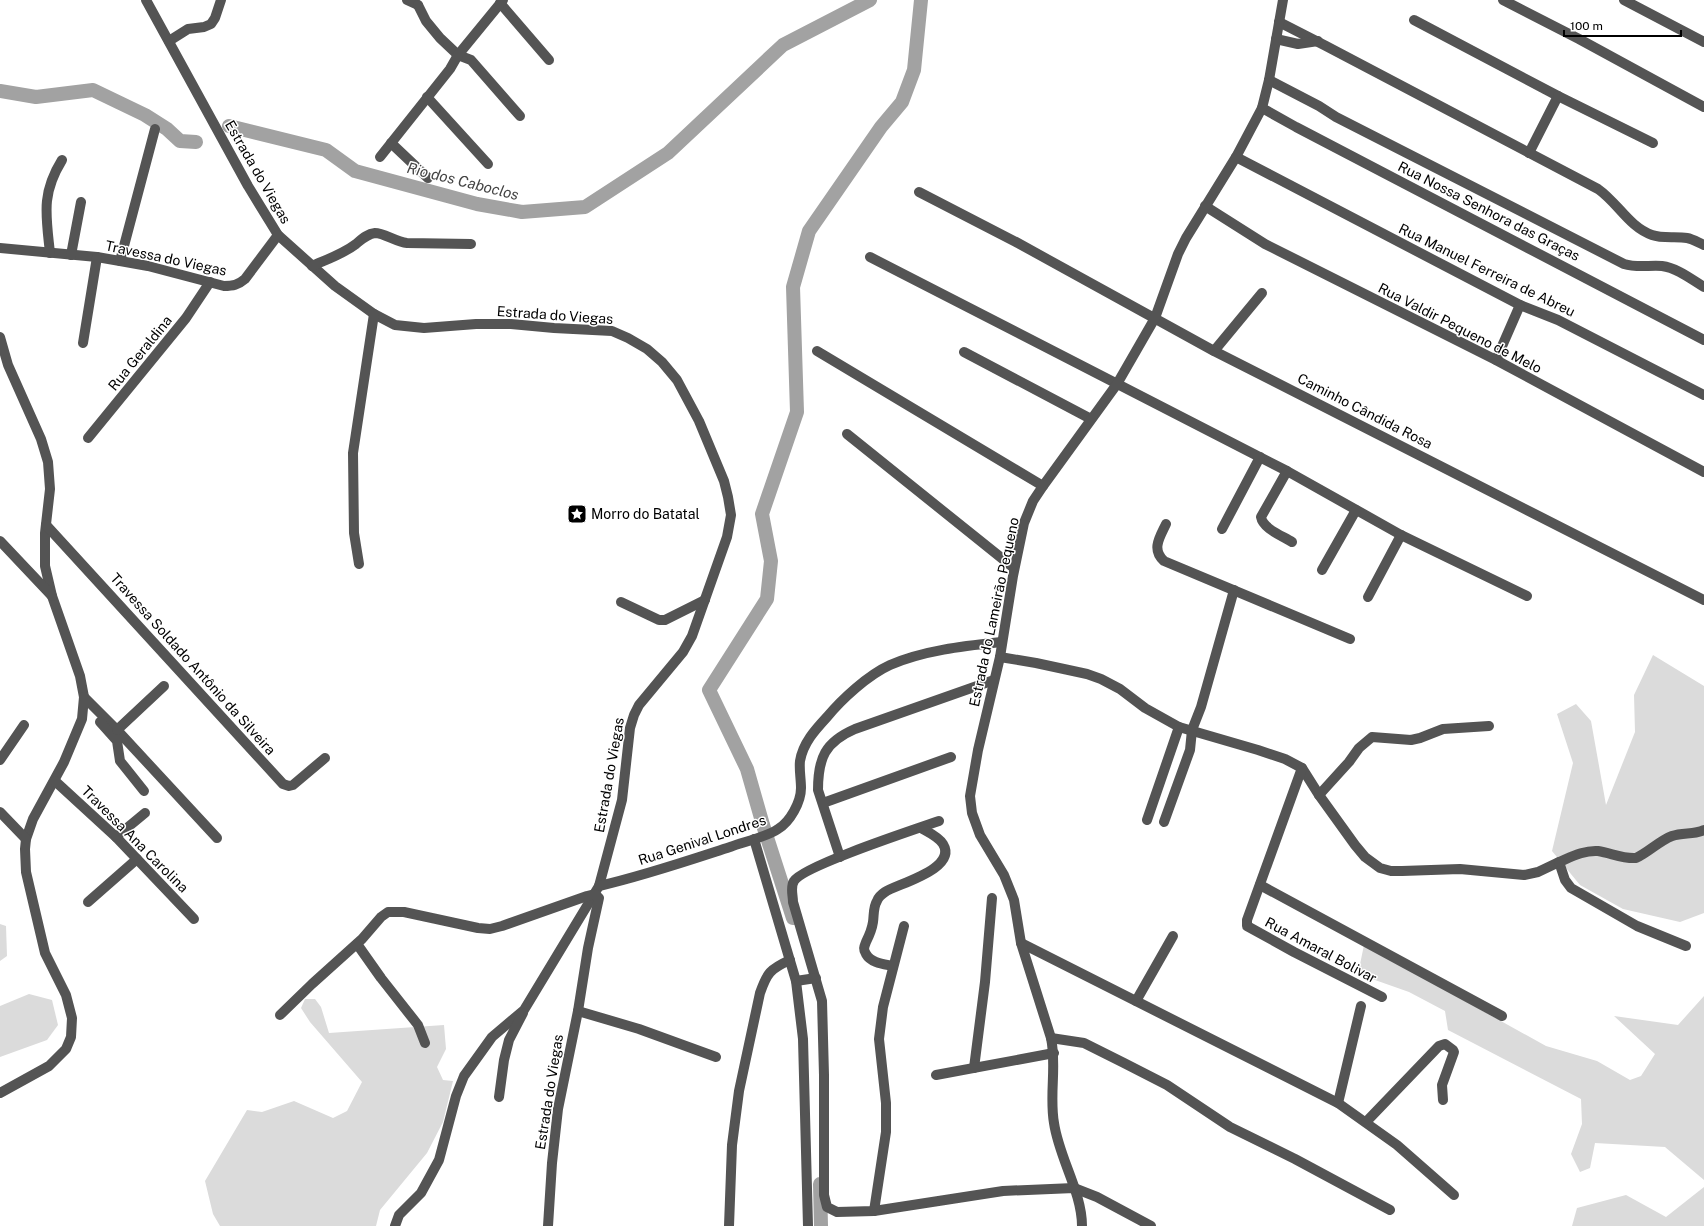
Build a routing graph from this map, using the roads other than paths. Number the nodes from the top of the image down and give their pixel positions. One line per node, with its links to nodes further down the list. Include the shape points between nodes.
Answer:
1 (146, 0): 12 (street, Estrada do Viegas)
2 (221, 0): 12 (street, via 211,24 188,29)
3 (407, 0): 8 (street)
4 (1284, 0): 10 (street, Estrada do Lameirão Pequeno)
5 (1503, 0): 20 (street)
6 (1624, 0): 14 (street)
7 (501, 2): 15 (street); 16 (street)
8 (420, 3): 15 (street, via 426,21)
9 (1414, 20): 18 (street)
10 (1279, 22): 11 (street, Estrada do Lameirão Pequeno); 13 (street)
11 (1276, 39): 13 (street, via 1298,44); 17 (street, Estrada do Lameirão Pequeno)
12 (169, 41): 35 (street, Estrada do Viegas)
13 (1318, 41): 26 (street)
14 (1704, 42)
15 (458, 55): 19 (street); 22 (street, via 471,60)
16 (549, 60)
17 (1269, 80): 21 (street, Estrada do Lameirão Pequeno); 46 (street, via 1336,117 1624,264 1633,267 1670,268)
18 (1558, 96): 24 (street); 26 (street)
19 (428, 97): 25 (street); 30 (street)
20 (1704, 107)
21 (1262, 108): 28 (street, Estrada do Lameirão Pequeno); 52 (street, Rua Nossa Senhora das Graças)
22 (520, 116)
23 (155, 129): 43 (street)
24 (1653, 142)
25 (391, 143): 27 (street); 31 (street)
26 (1529, 153): 37 (street, via 1603,192 1631,223 1643,231 1654,236 1686,238)
27 (380, 157)
28 (1236, 157): 34 (street, Estrada do Lameirão Pequeno); 48 (street, Rua Manuel Ferreira de Abreu)
29 (62, 160): 39 (street, via 47,194)
30 (488, 164)
31 (428, 178)
32 (919, 192): 50 (street, Caminho Cândida Rosa)
33 (81, 202): 40 (street)
34 (1205, 206): 50 (street, Estrada do Lameirão Pequeno, via 1178,254); 57 (street, Rua Valdir Pequeno de Melo, via 1266,244)
35 (278, 236): 44 (street, Estrada do Viegas); 45 (street, Travessa do Viegas, via 239,284 224,286)
36 (471, 244): 44 (street, via 407,244 375,233 366,236 343,253)
37 (1704, 245)
38 (0, 248): 39 (street, Travessa do Viegas)
39 (50, 253): 40 (street, Travessa do Viegas)
40 (71, 255): 41 (street, Travessa do Viegas)
41 (97, 257): 43 (street, Travessa do Viegas); 53 (street)
42 (870, 257): 59 (street)
43 (120, 261): 45 (street, Travessa do Viegas)
44 (312, 266): 49 (street, Estrada do Viegas)
45 (210, 282): 63 (street, Rua Geraldina, via 186,318)
46 (1704, 287)
47 (1262, 293): 55 (street)
48 (1520, 305): 57 (street); 60 (street, Rua Manuel Ferreira de Abreu, via 1558,320)
49 (374, 314): 75 (street, via 353,453 354,533); 82 (street, Estrada do Viegas, via 395,325 424,328 511,324 612,331 647,349 662,362 686,395 724,481 728,497 731,515 727,537)
50 (1155, 318): 55 (street, Caminho Cândida Rosa); 59 (street, Estrada do Lameirão Pequeno)
51 (0, 337): 58 (street)
52 (1704, 340)
53 (83, 343)
54 (817, 351): 67 (street)
55 (1214, 351): 83 (street, Caminho Cândida Rosa)
56 (964, 352): 61 (street)
57 (1496, 360): 66 (street, Rua Valdir Pequeno de Melo)
58 (4, 366): 70 (street, via 41,439 48,462 50,489)
59 (1117, 384): 61 (street, Estrada do Lameirão Pequeno); 64 (street)
60 (1704, 395)
61 (1091, 419): 67 (street, Estrada do Lameirão Pequeno)
62 (847, 434): 76 (street)
63 (88, 438)
64 (1260, 457): 65 (street); 71 (street)
65 (1287, 471): 68 (street); 74 (street, via 1261,517 1263,524)
66 (1704, 472)
67 (1043, 486): 76 (street, Estrada do Lameirão Pequeno, via 1024,523)
68 (1356, 510): 72 (street); 77 (street)
69 (1166, 524): 78 (street, via 1156,548 1160,558)
70 (46, 525): 79 (street, via 45,566); 97 (street, Travessa Soldado Antônio da Silveira, via 283,784 293,786)
71 (1222, 529)
72 (1401, 535): 80 (street); 81 (street)
73 (0, 541): 79 (street)
74 (1292, 542)
75 (359, 564)
76 (1014, 568): 86 (street, Estrada do Lameirão Pequeno)
77 (1322, 570)
78 (1234, 590): 85 (street); 95 (street, via 1201,707)
79 (52, 596): 90 (street, via 80,676)
80 (1527, 596)
81 (1368, 597)
82 (704, 600): 84 (street, via 665,620 659,620); 119 (street, Estrada do Viegas, via 692,636 683,652 639,705 634,715 630,728 622,800)
83 (1704, 600)
84 (620, 602)
85 (1350, 639)
86 (1002, 642): 87 (street, Estrada do Lameirão Pequeno); 113 (street, Rua Genival Londres, via 959,647 906,658 870,678 835,708 813,732 804,747 800,761 801,790 796,808 778,829)
87 (1000, 657): 88 (street, Estrada do Lameirão Pequeno); 93 (street, via 1101,679)
88 (994, 680): 103 (street, via 840,735 825,752 821,767 818,790); 125 (street, Estrada do Lameirão Pequeno, via 970,796 972,813 980,835 1004,875 1014,900)
89 (164, 686): 94 (street)
90 (84, 701): 94 (street); 100 (street, via 82,719); 101 (street, via 117,741 120,761)
91 (24, 725): 98 (street)
92 (1489, 726): 102 (street, via 1443,729 1411,740 1372,737 1359,748)
93 (1179, 727): 95 (street); 106 (street)
94 (117, 730): 112 (street)
95 (1192, 730): 99 (street, via 1285,759); 108 (street, via 1190,750)
96 (951, 757): 103 (street)
97 (325, 758)
98 (0, 760)
99 (1302, 768): 102 (street); 118 (street)
100 (56, 781): 111 (street, Travessa Ana Carolina); 114 (street, via 33,819)
101 (144, 792)
102 (1319, 795): 117 (street, via 1354,845 1380,868 1402,871 1460,869 1524,875 1538,872)
103 (823, 803): 115 (street)
104 (0, 812): 114 (street)
105 (146, 813): 111 (street)
106 (1147, 820)
107 (939, 821): 109 (street)
108 (1164, 822)
109 (921, 828): 115 (street); 129 (street, via 944,845 942,859 930,872 880,896 876,902 872,928 864,948 874,962)
110 (1704, 830): 117 (street, via 1694,834 1673,836 1636,858 1597,851)
111 (116, 837): 116 (street, Travessa Ana Carolina)
112 (217, 838)
113 (755, 838): 119 (street, Rua Genival Londres); 128 (street)
114 (26, 839): 145 (street, via 26,872 45,953 66,995 72,1018 71,1037 66,1049 49,1066)
115 (840, 857): 130 (street, via 801,875 795,879 792,888 793,902)
116 (137, 859): 121 (street); 122 (street, Travessa Ana Carolina)
117 (1559, 862): 127 (street, via 1565,880 1571,888 1637,926)
118 (1260, 885): 132 (street, Rua Amaral Bolivar, via 1247,926); 138 (street)
119 (597, 890): 126 (street, Rua Genival Londres, via 490,929 388,912); 135 (street, Estrada do Viegas); 136 (street, Estrada do Viegas, via 598,906)
120 (992, 898): 143 (street)
121 (88, 902)
122 (194, 918)
123 (904, 926): 129 (street)
124 (1173, 936): 133 (street)
125 (1021, 943): 133 (street); 139 (street, Estrada do Lameirão Pequeno)
126 (357, 944): 137 (street); 140 (street, via 418,1025)
127 (1686, 946)
128 (790, 960): 131 (street); 156 (street, via 770,971 765,977 760,993 739,1091 732,1146)
129 (893, 966): 153 (street, via 883,1007 879,1039 886,1104 886,1132)
130 (816, 978): 131 (street); 153 (street, via 822,1001 825,1203 837,1212)
131 (796, 981): 157 (street, via 803,1040)
132 (1382, 997)
133 (1136, 1001): 148 (street)
134 (1361, 1006): 148 (street)
135 (524, 1010): 146 (street, via 509,1040); 154 (street, Estrada do Viegas, via 492,1037 464,1076 439,1160 421,1192 399,1214)
136 (578, 1010): 142 (street, via 639,1029); 155 (street, Estrada do Viegas, via 558,1108)
137 (280, 1016)
138 (1502, 1016)
139 (1051, 1038): 141 (street, Estrada do Lameirão Pequeno); 152 (street, via 1084,1043 1119,1060 1166,1085 1230,1126)
140 (425, 1043)
141 (1054, 1053): 143 (street); 150 (street, Estrada do Lameirão Pequeno, via 1054,1123 1060,1150)
142 (716, 1058)
143 (974, 1068): 144 (street)
144 (936, 1075)
145 (0, 1093)
146 (499, 1097)
147 (1443, 1100): 149 (street, via 1442,1085 1454,1052 1445,1044 1439,1046)
148 (1338, 1103): 149 (street)
149 (1366, 1122): 151 (street, via 1397,1145)
150 (1074, 1188): 153 (street, via 1003,1191); 158 (street, Estrada do Lameirão Pequeno); 159 (street)
151 (1454, 1195)
152 (1390, 1210)
153 (874, 1211)
154 (395, 1226)
155 (548, 1226)
156 (729, 1226)
157 (808, 1226)
158 (1082, 1226)
159 (1151, 1226)

